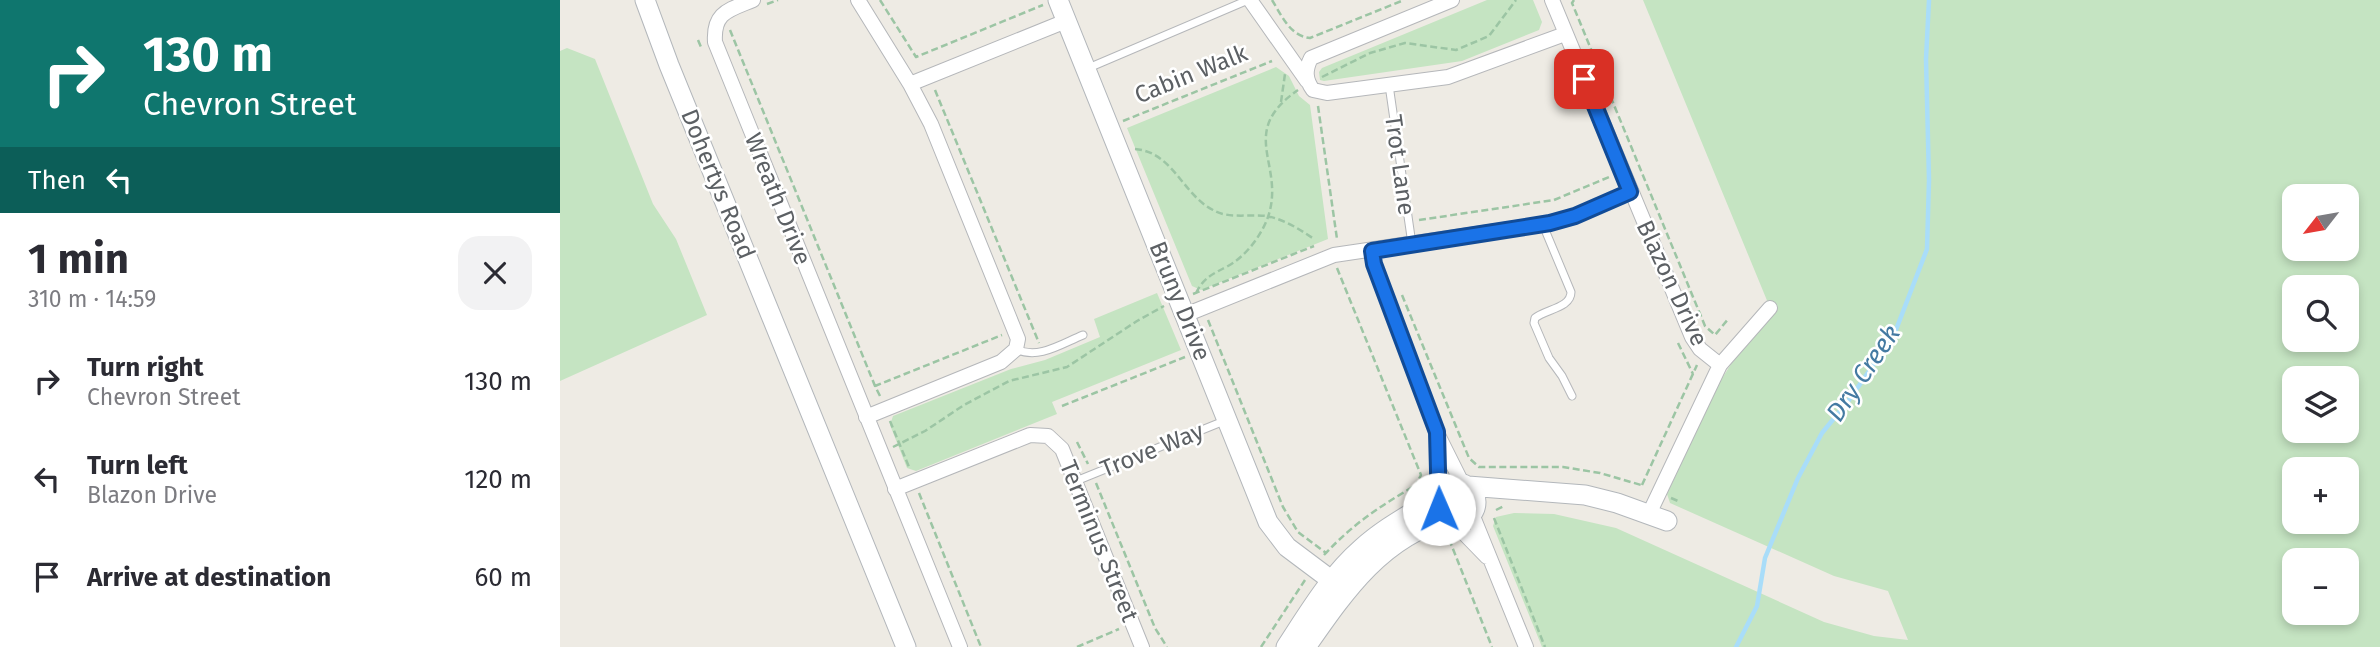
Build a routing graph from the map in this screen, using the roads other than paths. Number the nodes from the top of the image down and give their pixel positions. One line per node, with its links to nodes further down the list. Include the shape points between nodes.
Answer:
1 (645, 0): 24 (street, Dohertys Road)
2 (858, 0): 13 (street)
3 (1249, 0): 10 (street); 11 (lane)
4 (1452, 0): 12 (street)
5 (1552, 0): 9 (street, Blazon Drive)
6 (760, 2): 26 (street, Wreath Drive, via 719,16 715,42)
7 (1052, 2): 8 (street, Bruny Drive)
8 (1066, 21): 11 (street, Bruny Drive); 13 (street)
9 (1565, 34): 14 (street, via 1459,74); 15 (street, Blazon Drive)
10 (1280, 46): 12 (street); 12 (street)
11 (1085, 69): 19 (street, Bruny Drive)
12 (1308, 73): 14 (street, via 1313,90 1326,93)
13 (910, 84): 22 (street, via 931,124 1009,316 1018,340)
14 (1389, 85): 17 (lane, Trot Lane)
15 (1630, 192): 16 (street, via 1575,216); 23 (street, Blazon Drive, via 1692,337)
16 (1543, 224): 17 (street); 25 (lane, via 1571,298 1540,314 1534,323)
17 (1412, 245): 18 (street)
18 (1372, 251): 19 (street, via 1334,255 1206,306); 28 (street)
19 (1187, 302): 27 (street, Bruny Drive)
20 (1769, 308): 23 (street)
21 (1083, 335): 22 (lane, via 1030,355)
22 (1016, 349): 26 (street, via 1001,362)
23 (1720, 365): 35 (street, via 1660,492)
24 (793, 366): 40 (street, Dohertys Road); 41 (street, Dohertys Road)
25 (1572, 396)
26 (866, 417): 31 (street, Wreath Drive)
27 (1227, 419): 29 (lane, Trove Way); 38 (street, Bruny Drive, via 1277,536)
28 (1437, 432): 30 (street); 33 (street)
29 (1076, 481): 31 (street, Terminus Street, via 1062,449 1040,434); 39 (street, Terminus Street)
30 (1465, 485): 32 (street); 33 (street, via 1450,484); 34 (street, via 1477,500)
31 (895, 489): 42 (street, Wreath Drive)
32 (1523, 492): 34 (street, via 1490,502); 35 (street, via 1585,495)
33 (1440, 495): 36 (street, via 1439,509); 38 (street, via 1386,528)
34 (1474, 513): 36 (street); 37 (street)
35 (1658, 518)
36 (1449, 526): 37 (street); 44 (street, via 1415,532 1379,556 1346,591)
37 (1488, 558): 45 (street)
38 (1331, 580): 43 (street)
39 (1139, 646)
40 (891, 647)
41 (906, 647)
42 (960, 647)
43 (1286, 647)
44 (1306, 647)
45 (1526, 647)

